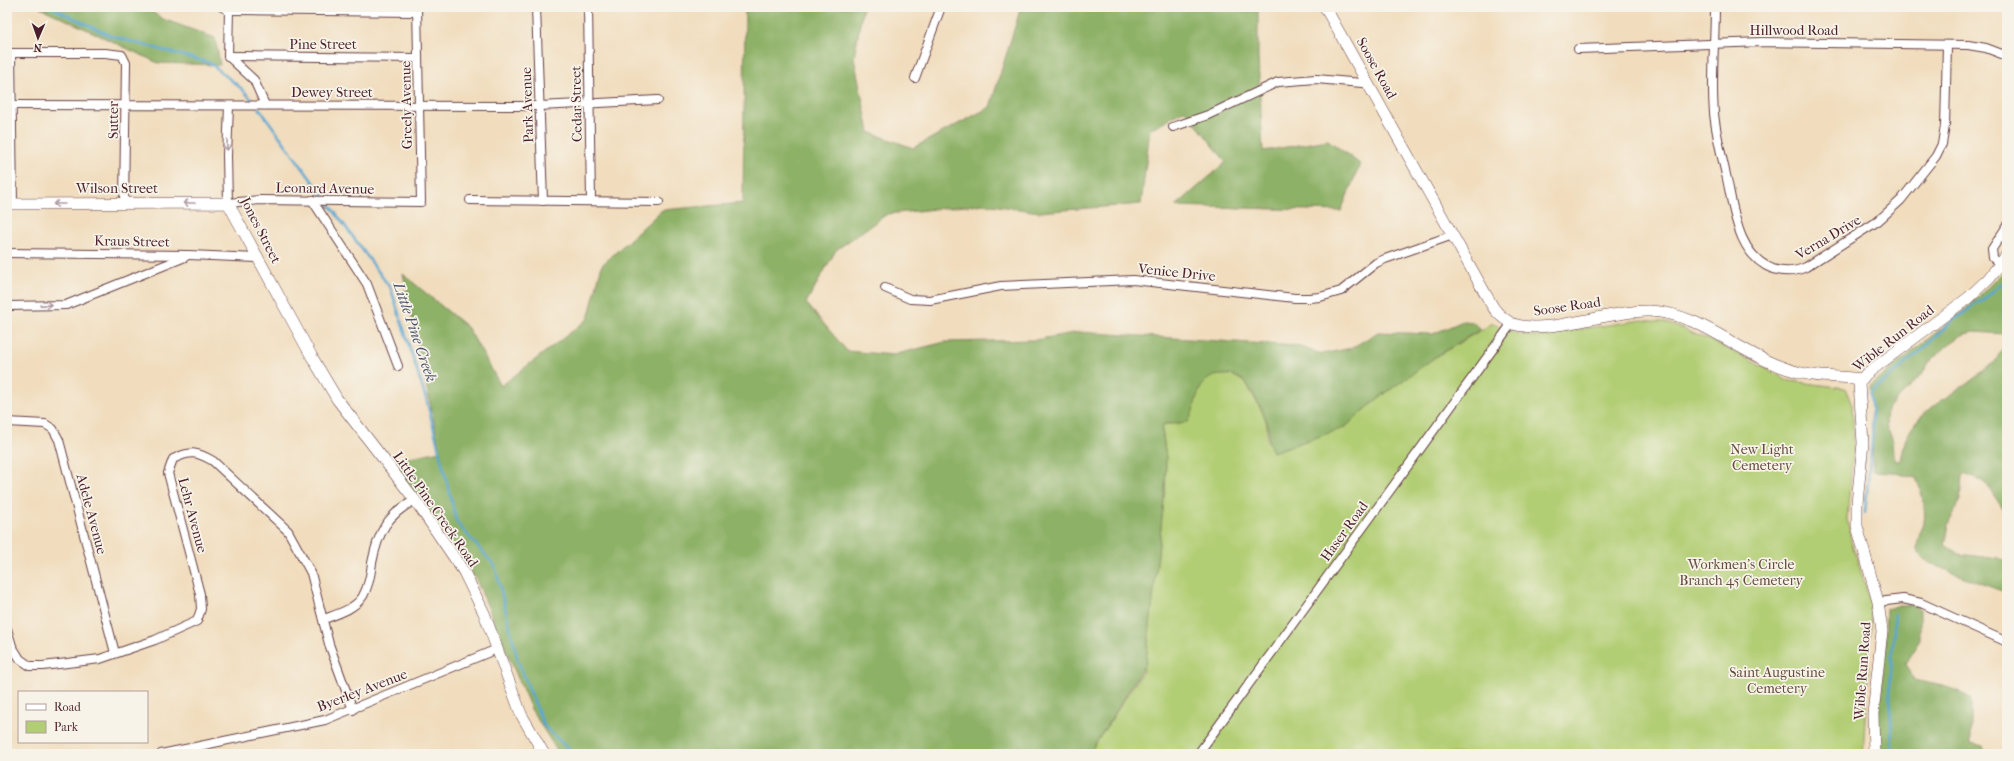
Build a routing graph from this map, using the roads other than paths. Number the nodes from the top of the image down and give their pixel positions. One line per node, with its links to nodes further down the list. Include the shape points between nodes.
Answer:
1 (536, 7): 24 (street, Park Avenue)
2 (588, 7): 18 (street, Cedar Street)
3 (941, 7): 15 (street)
4 (1325, 7): 16 (street, Soose Road)
5 (1715, 7): 8 (street, Verna Drive)
6 (225, 8): 7 (street); 12 (street)
7 (417, 9): 14 (street, Greely Avenue)
8 (1715, 44): 9 (street, Hillwood Road, via 1762,42); 9 (street, Verna Drive, via 1713,78 1716,126 1737,223 1752,254 1768,267 1786,271 1806,267 1878,221 1901,200 1936,156 1942,144 1945,126); 10 (street, Hillwood Road)
9 (1947, 45): 13 (street, Hillwood Road, via 1976,46)
10 (1578, 49)
11 (9, 53): 19 (street); 20 (street, Sutter, via 122,55 126,63)
12 (228, 56): 14 (street, Pine Street); 21 (street, via 254,80)
13 (2007, 56)
14 (418, 58): 22 (street, Greely Avenue)
15 (915, 78)
16 (1367, 82): 25 (street, via 1316,79 1278,82 1208,115); 36 (street, Soose Road)
17 (658, 100): 18 (street, Dewey Street)
18 (590, 103): 24 (street, Dewey Street); 29 (street, Cedar Street)
19 (9, 105): 20 (street, Dewey Street); 34 (street)
20 (126, 105): 23 (street, Dewey Street); 32 (street, Sutter)
21 (265, 105): 22 (street, Dewey Street); 23 (street, Dewey Street)
22 (419, 105): 24 (street, Dewey Street); 30 (street, Greely Avenue)
23 (228, 106): 33 (street, Jones Street, one-way to 33)
24 (540, 106): 28 (street, Park Avenue)
25 (1173, 127)
26 (312, 200): 30 (street, Leonard Avenue); 33 (street, Leonard Avenue); 46 (street, via 367,284)
27 (470, 200): 28 (street)
28 (543, 201): 29 (street)
29 (591, 201): 31 (street)
30 (421, 202)
31 (659, 202)
32 (124, 203): 33 (street, Wilson Street, one-way to 32); 34 (street, Wilson Street, one-way to 34)
33 (228, 203): 40 (street, Jones Street)
34 (10, 204)
35 (2007, 226): 41 (street, via 1992,249 1993,258)
36 (1453, 235): 42 (street, Venice Drive, via 1376,263 1341,290 1320,297 1294,298 1144,281 1113,280 1001,286 930,300 910,299); 44 (street, Soose Road, via 1495,311)
37 (7, 253): 38 (street, Kraus Street)
38 (189, 255): 40 (street, Kraus Street); 43 (street, one-way to 38, via 66,305)
39 (2007, 255): 41 (street, Wible Run Road)
40 (258, 258): 45 (street, Jones Street)
41 (2000, 264): 47 (street, Wible Run Road, via 1968,298)
42 (886, 288)
43 (7, 306)
44 (1512, 323): 47 (street, Soose Road, via 1534,327 1548,326 1648,310 1675,314 1710,329 1773,364 1820,376); 59 (street, Haser Road)
45 (312, 357): 49 (street, Little Pine Creek Road, via 341,405)
46 (398, 366)
47 (1860, 379): 50 (street, Wible Run Road, via 1858,388 1863,443 1856,526)
48 (7, 422): 55 (street, Adele Avenue, via 45,424 53,429 59,440)
49 (415, 500): 51 (street, via 400,508 384,524 363,596 347,610); 54 (street, Little Pine Creek Road, via 464,572 484,613)
50 (1878, 602): 53 (street, via 1898,598 1916,601); 60 (street, Wible Run Road, via 1882,631 1875,694)
51 (324, 619): 55 (street, Lehr Avenue, via 311,573 288,531 213,460 202,454 187,452 173,459 168,472 200,594 201,609 197,621 155,640); 56 (street, Lehr Avenue, via 329,644)
52 (7, 628): 55 (street, Lehr Avenue, via 12,646 20,659 30,666 100,659)
53 (2007, 642)
54 (497, 649): 56 (street, Byerley Avenue); 58 (street, Little Pine Creek Road, via 521,714)
55 (116, 653)
56 (353, 710): 57 (street, Byerley Avenue, via 325,720)
57 (161, 754)
58 (544, 754)
59 (1198, 754)
60 (1874, 754)

